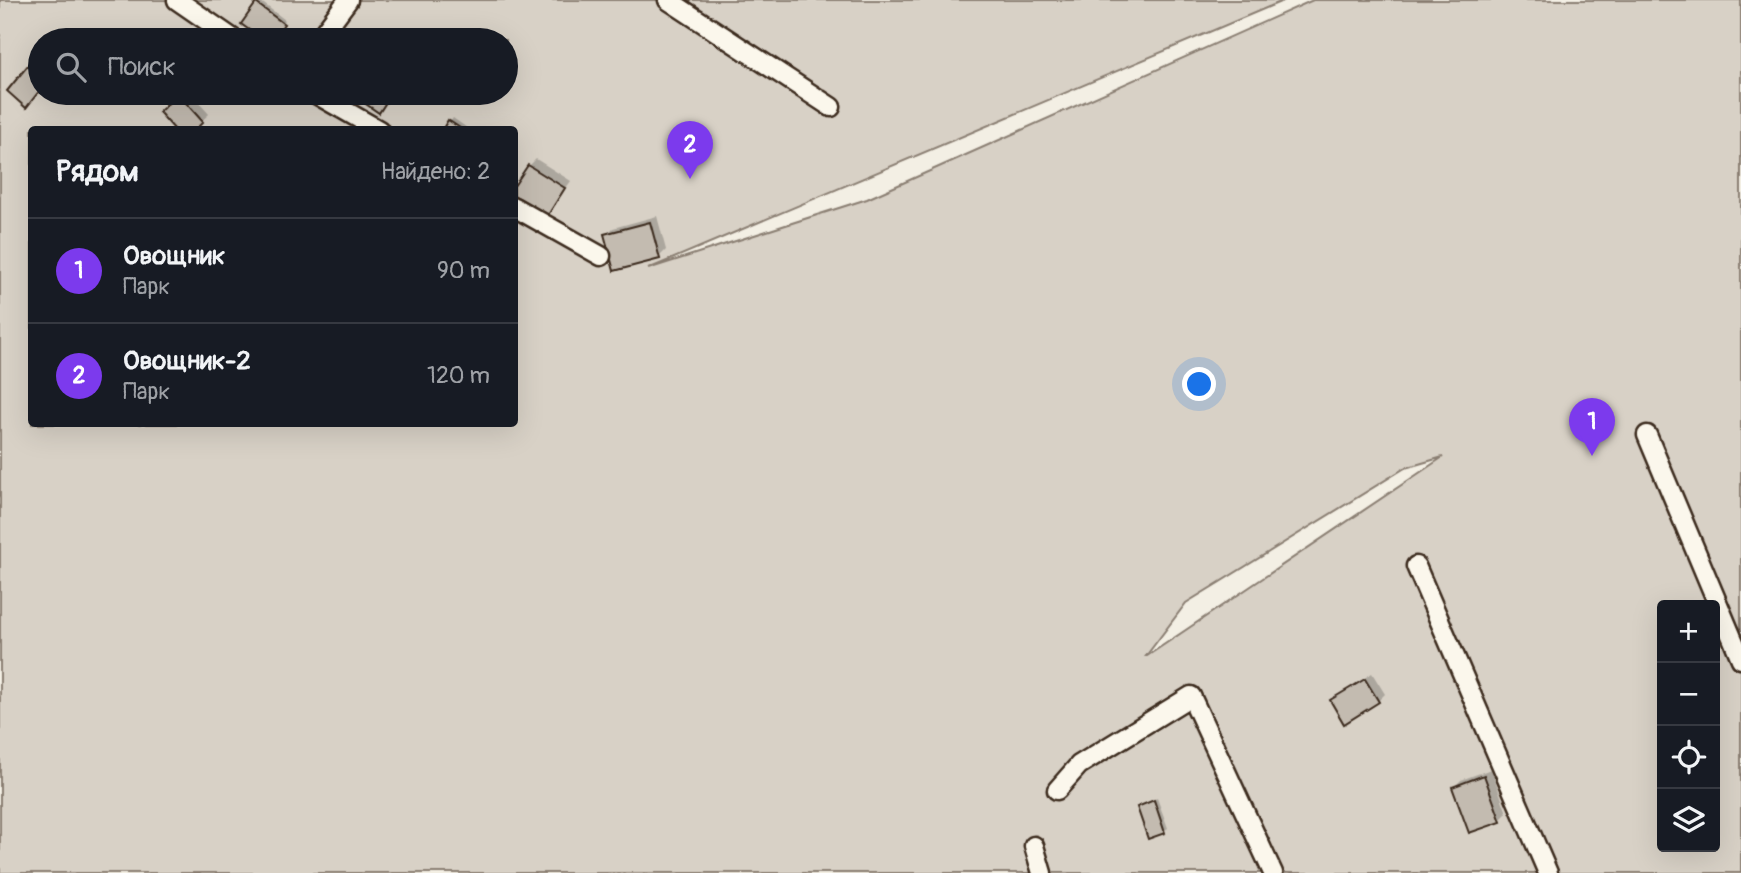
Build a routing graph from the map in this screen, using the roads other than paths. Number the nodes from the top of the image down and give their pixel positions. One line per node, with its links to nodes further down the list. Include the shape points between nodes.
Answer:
1 (177, 0): 4 (lane)
2 (348, 0): 5 (lane)
3 (668, 0): 7 (lane)
4 (217, 28)
5 (327, 28)
6 (335, 105): 8 (lane)
7 (831, 107)
8 (372, 126)
9 (518, 209): 10 (lane)
10 (601, 256)
11 (1647, 435): 13 (lane)
12 (1416, 565): 18 (lane)
13 (1741, 659)
14 (1057, 790): 17 (lane, via 1079,765 1191,696)
15 (1034, 846): 16 (lane)
16 (1042, 873)
17 (1273, 873)
18 (1548, 873)

